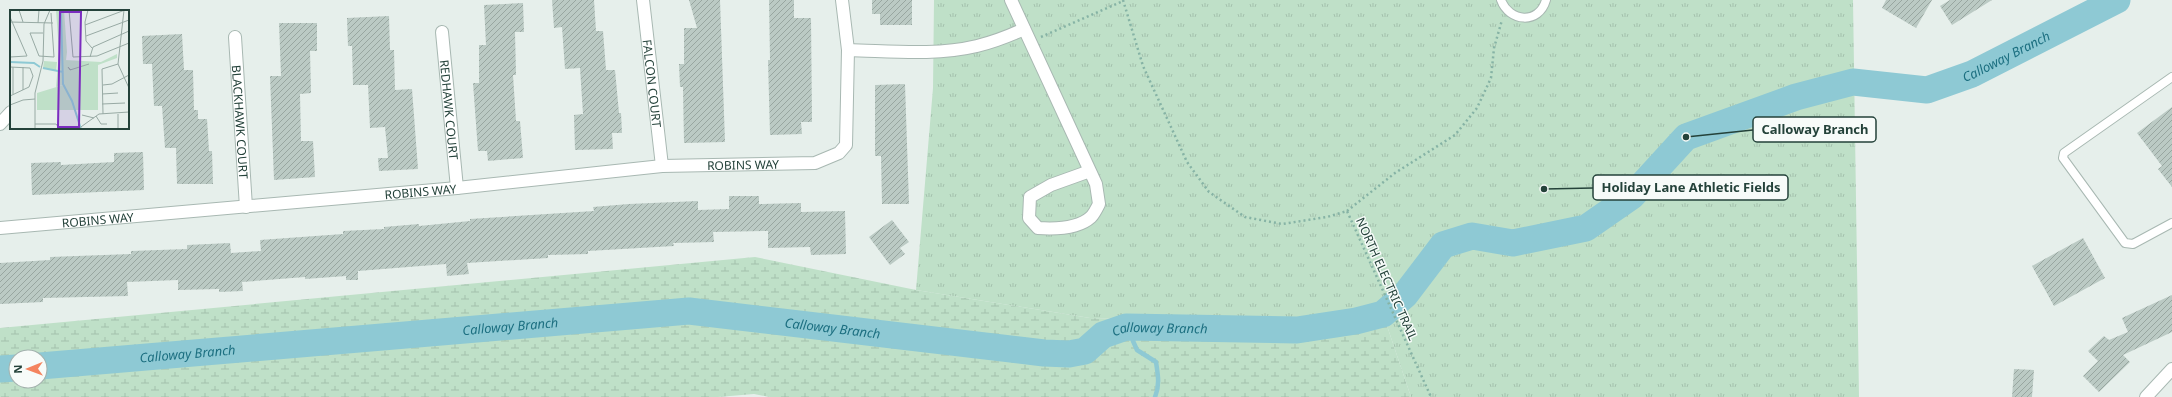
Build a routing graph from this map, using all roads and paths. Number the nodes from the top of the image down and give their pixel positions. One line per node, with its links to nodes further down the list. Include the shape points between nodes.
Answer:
1 (643, 0): 16 (street, FALCON COURT)
2 (842, 0): 12 (street)
3 (1011, 0): 8 (street)
4 (1123, 0): 11 (path); 20 (path, NORTH ELECTRIC TRAIL, via 1146,73 1187,162 1209,192 1245,217 1282,224)
5 (1500, 0): 7 (lane)
6 (1546, 0): 7 (lane, via 1539,12 1529,18 1515,17)
7 (1505, 9): 20 (path, via 1494,48 1491,78 1477,108 1454,135 1395,173)
8 (1024, 29): 11 (street); 12 (street, via 977,46 923,52)
9 (442, 32): 18 (street, REDHAWK COURT)
10 (235, 37): 19 (street, BLACKHAWK COURT)
11 (1030, 42): 17 (street)
12 (848, 50): 16 (street, ROBINS WAY, via 846,145 839,153 815,163)
13 (2172, 77): 21 (lane, via 2064,153 2063,158 2125,243 2133,244)
14 (10, 113): 15 (street)
15 (0, 124)
16 (662, 166): 18 (street, ROBINS WAY)
17 (1090, 171): 17 (street, via 1051,185 1030,197 1029,218 1038,228 1053,229 1078,224 1091,217 1099,204 1096,184)
18 (457, 188): 19 (street, ROBINS WAY)
19 (246, 207): 22 (street, ROBINS WAY)
20 (1347, 211): 24 (path, NORTH ELECTRIC TRAIL)
21 (2172, 223)
22 (0, 228)
23 (2172, 369): 25 (street)
24 (1431, 397)
25 (2146, 397)

